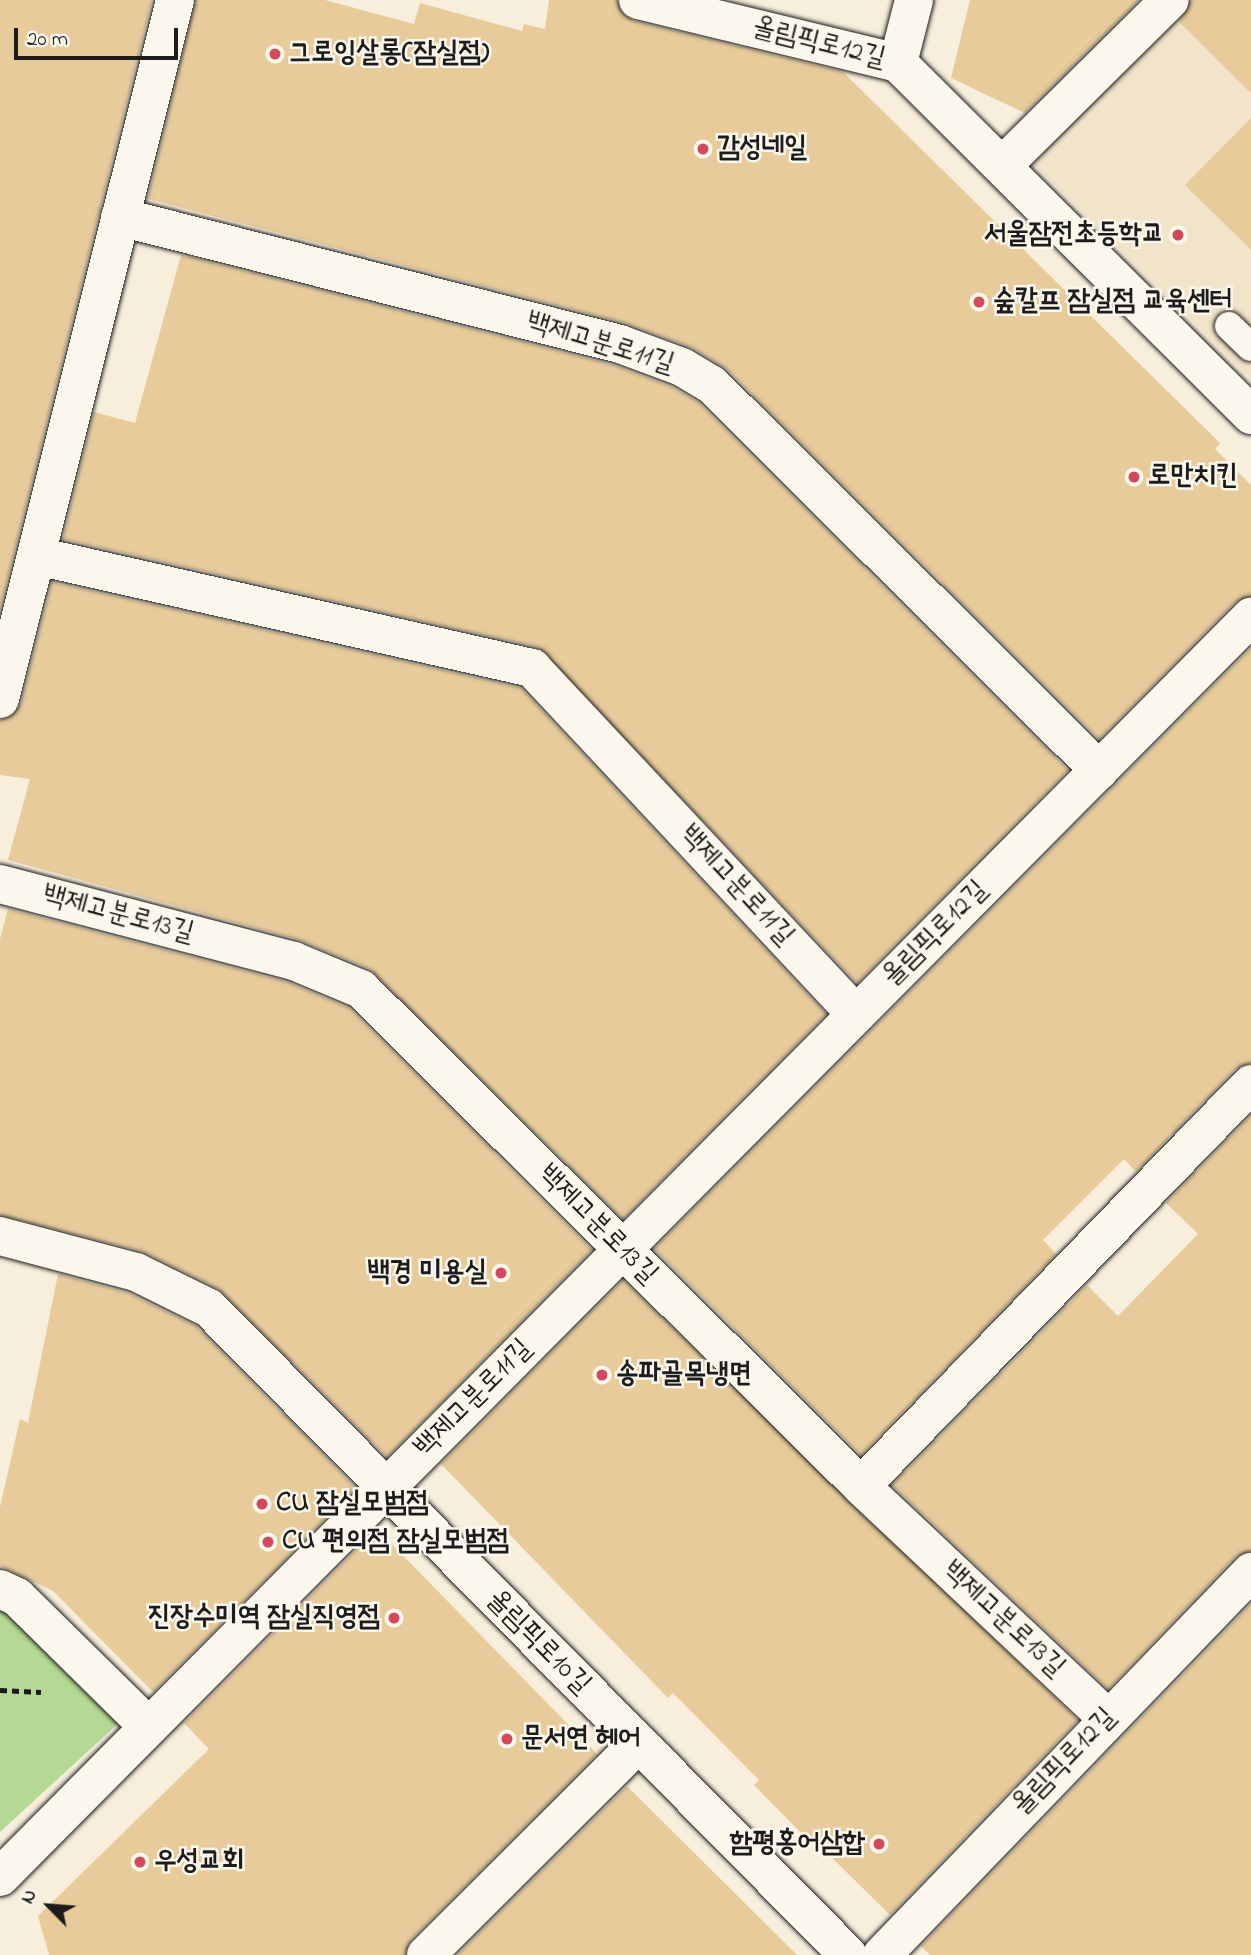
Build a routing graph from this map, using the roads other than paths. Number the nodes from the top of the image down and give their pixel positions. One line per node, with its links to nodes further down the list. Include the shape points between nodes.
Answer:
1 (175, 0): 7 (street)
2 (638, 0): 5 (street, 올림픽로12길)
3 (914, 0): 5 (street)
4 (1170, 0): 6 (street)
5 (898, 63): 6 (street, 올림픽로12길)
6 (1004, 164): 10 (street, 올림픽로12길)
7 (120, 217): 11 (street); 14 (street, 백제고분로11길, via 620,344 682,367 712,385)
8 (1229, 326): 9 (lane)
9 (1251, 347)
10 (1251, 415)
11 (37, 556): 13 (street); 16 (street, 백제고분로11길, via 532,668)
12 (1251, 617): 14 (street, 올림픽로12길)
13 (0, 699)
14 (1099, 770): 16 (street, 올림픽로12길)
15 (0, 884): 19 (street, 백제고분로13길, via 294,961 361,989)
16 (856, 1014): 19 (street, 올림픽로12길)
17 (1251, 1084): 20 (street)
18 (0, 1236): 21 (street, 올림픽로10길, via 136,1272 209,1308 261,1354)
19 (622, 1251): 20 (street, 백제고분로13길); 21 (street, 백제고분로11길)
20 (861, 1486): 24 (street, 백제고분로13길)
21 (386, 1488): 25 (street, 백제고분로11길); 26 (street, 올림픽로10길)
22 (1251, 1572): 24 (street, 올림픽로12길)
23 (0, 1589): 25 (street, via 17,1597)
24 (1107, 1718): 30 (street, 올림픽로12길)
25 (149, 1727): 27 (street, 백제고분로11길)
26 (638, 1744): 28 (street); 29 (street, 올림픽로10길)
27 (0, 1877)
28 (426, 1955)
29 (848, 1955)
30 (883, 1955)

